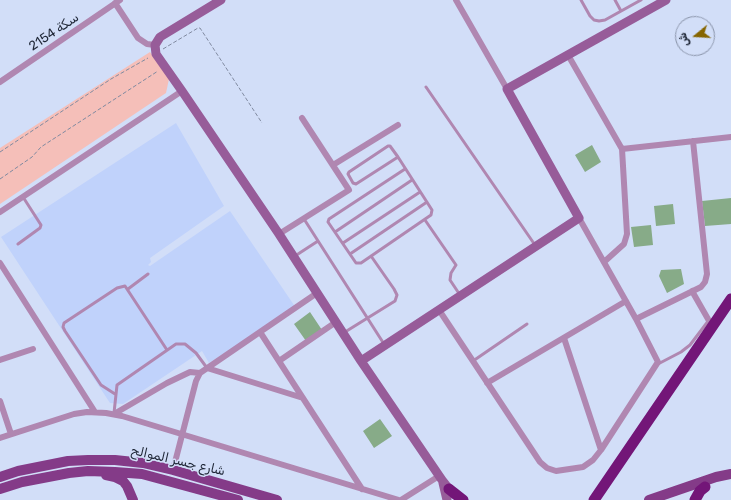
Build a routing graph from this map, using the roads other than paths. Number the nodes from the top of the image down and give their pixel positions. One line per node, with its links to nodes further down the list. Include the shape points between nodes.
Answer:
1 (221, 0): 9 (street, via 160,37)
2 (456, 0): 13 (street)
3 (581, 0): 8 (lane, via 590,16 597,21 605,20)
4 (615, 0): 8 (lane)
5 (641, 0): 8 (lane)
6 (666, 0): 10 (street)
7 (118, 2): 9 (street, via 138,38 147,44); 11 (street, سكة 2154)
8 (621, 11)
9 (155, 44): 14 (street, via 156,54)
10 (568, 55): 13 (street); 19 (street)
11 (0, 82)
12 (426, 87): 36 (lane)
13 (507, 89): 28 (street)
14 (182, 91): 25 (street); 32 (street)
15 (302, 118): 21 (street)
16 (398, 125): 21 (street)
17 (731, 137): 18 (street)
18 (693, 141): 19 (street); 44 (street, via 707,274 701,287)
19 (622, 149): 40 (street, via 628,234 624,244)
20 (398, 157): 20 (lane, via 356,184 348,174 388,146); 22 (lane)
21 (333, 165): 29 (street, via 349,190)
22 (405, 169): 23 (lane); 31 (lane, via 328,219)
23 (412, 180): 24 (lane); 31 (lane)
24 (420, 192): 26 (lane); 34 (lane)
25 (23, 196): 27 (street); 35 (lane, via 41,225)
26 (427, 202): 30 (lane, via 432,210 431,215); 37 (lane)
27 (0, 212)
28 (579, 218): 36 (street); 40 (street)
29 (304, 219): 32 (street); 33 (lane)
30 (425, 220): 38 (lane); 46 (lane, via 456,265 450,280)
31 (335, 232): 34 (lane)
32 (279, 234): 39 (street)
33 (318, 241): 39 (lane); 50 (lane)
34 (343, 243): 37 (lane)
35 (18, 244)
36 (536, 246): 46 (street)
37 (350, 254): 38 (lane, via 356,263 361,263)
38 (371, 256): 50 (lane, via 396,295 395,301)
39 (294, 257): 45 (street)
40 (604, 262): 48 (street)
41 (0, 263): 72 (street)
42 (148, 274): 43 (lane)
43 (128, 289): 60 (lane); 69 (lane, via 125,286 117,288 64,323 63,327 101,386)
44 (692, 291): 51 (street); 53 (street)
45 (317, 293): 52 (street); 55 (street)
46 (462, 297): 49 (street)
47 (731, 299): 53 (highway)
48 (626, 301): 51 (street); 57 (street)
49 (439, 310): 58 (street); 64 (street)
50 (367, 318): 56 (lane); 58 (lane)
51 (636, 319): 65 (street, via 658,359)
52 (336, 322): 56 (street); 62 (street)
53 (711, 323): 65 (lane, via 690,345); 95 (highway)
54 (527, 324): 64 (lane)
55 (260, 332): 62 (street); 66 (street)
56 (343, 333): 63 (street)
57 (564, 338): 68 (street); 77 (street)
58 (385, 346): 63 (street)
59 (33, 349): 61 (street)
60 (167, 350): 66 (lane, via 176,344 185,344 196,353); 69 (lane, via 117,384)
61 (0, 360)
62 (279, 361): 70 (street)
63 (361, 361): 82 (street)
64 (473, 361): 68 (street)
65 (657, 365): 77 (street)
66 (206, 368): 67 (street); 70 (street)
67 (200, 373): 73 (street, via 190,372); 75 (street)
68 (487, 383): 77 (street, via 540,462 547,468 556,471 583,467)
69 (115, 394): 73 (lane)
70 (303, 398): 86 (street)
71 (0, 401): 74 (street)
72 (95, 412): 73 (street); 74 (street, via 74,414)
73 (114, 414): 75 (street)
74 (11, 434): 76 (street)
75 (182, 434): 78 (street); 86 (street)
76 (0, 438)
77 (601, 450)
78 (172, 470): 81 (main road, شارع جسر الموالح, via 143,463 88,460 68,461); 90 (main road, شارع جسر الموالح)
79 (88, 471): 85 (main road, شارع جسر الموالح, via 22,482); 88 (main road, via 122,481); 89 (main road, شارع جسر الموالح, via 142,474)
80 (731, 474): 96 (main road)
81 (0, 477)
82 (440, 478): 87 (street); 91 (street); 92 (street)
83 (731, 478): 84 (main road)
84 (705, 487): 97 (main road); 98 (highway)
85 (0, 489)
86 (362, 489): 91 (street)
87 (450, 489): 93 (street); 94 (highway)
88 (133, 500)
89 (238, 500)
90 (278, 500)
91 (400, 500)
92 (447, 500)
93 (458, 500)
94 (463, 500)
95 (594, 500)
96 (649, 500)
97 (668, 500)
98 (695, 500)

